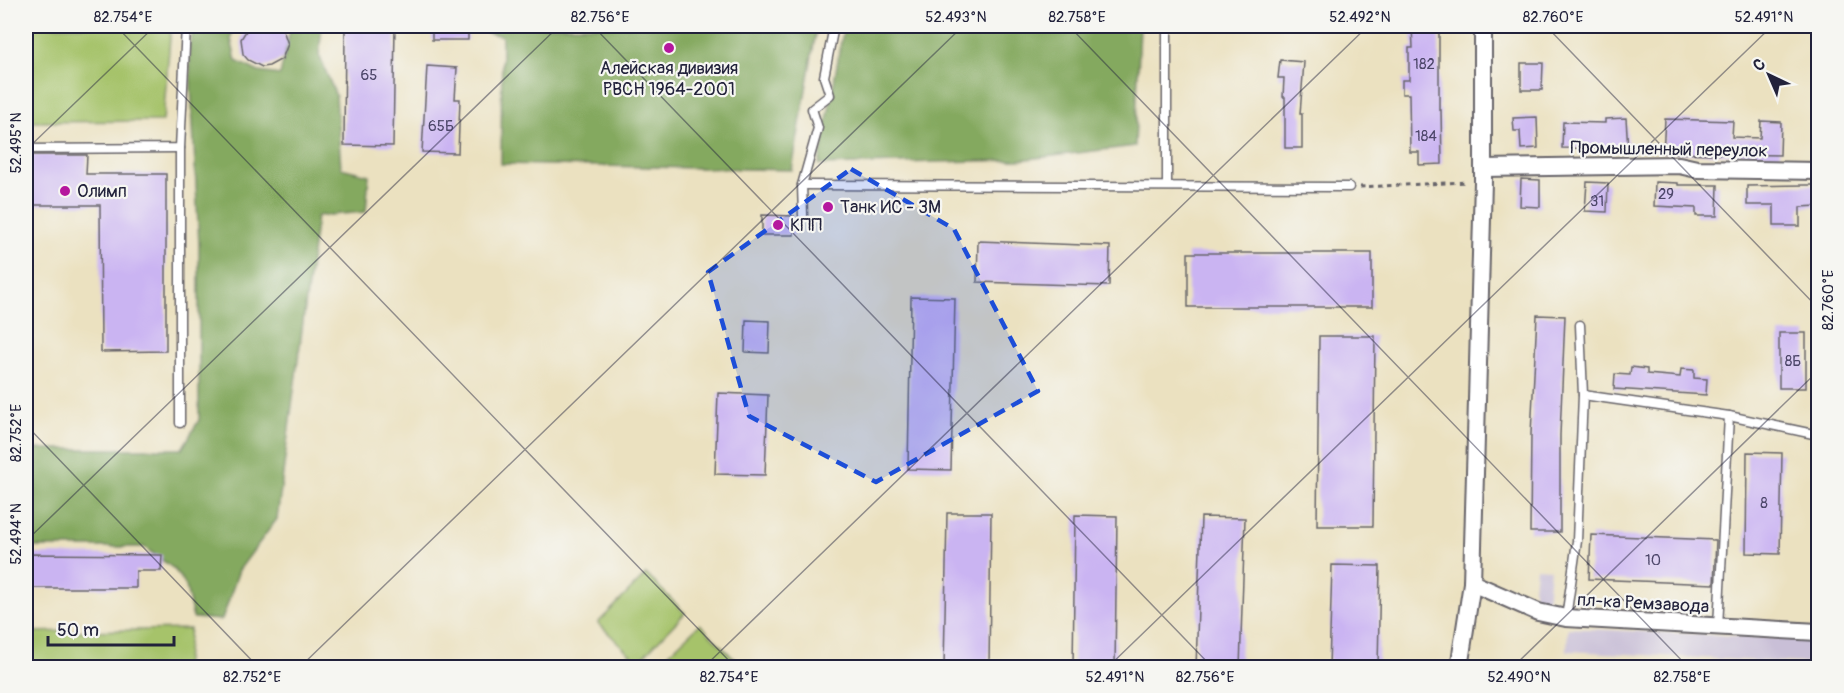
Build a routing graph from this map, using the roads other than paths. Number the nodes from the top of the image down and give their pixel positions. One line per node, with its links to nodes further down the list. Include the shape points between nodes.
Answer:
1 (186, 26): 5 (lane)
2 (834, 26): 9 (lane, via 824,77 830,95 812,108 818,128)
3 (1167, 26): 10 (lane)
4 (1483, 26): 8 (street)
5 (180, 148): 6 (lane); 16 (lane)
6 (26, 149)
7 (1818, 171): 8 (street, Промышленный переулок, via 1697,169 1679,165)
8 (1483, 175): 18 (street)
9 (802, 185): 10 (lane); 12 (lane)
10 (1167, 185): 11 (lane)
11 (1349, 187)
12 (802, 215)
13 (1580, 325): 14 (lane)
14 (1583, 395): 15 (lane); 19 (lane, via 1577,541)
15 (1729, 416): 17 (lane); 20 (lane)
16 (180, 423)
17 (1818, 435)
18 (1473, 583): 19 (street, пл-ка Ремзавода, via 1538,612); 22 (street)
19 (1566, 618): 20 (street, пл-ка Ремзавода)
20 (1718, 627): 21 (street, пл-ка Ремзавода)
21 (1818, 632)
22 (1459, 668)

